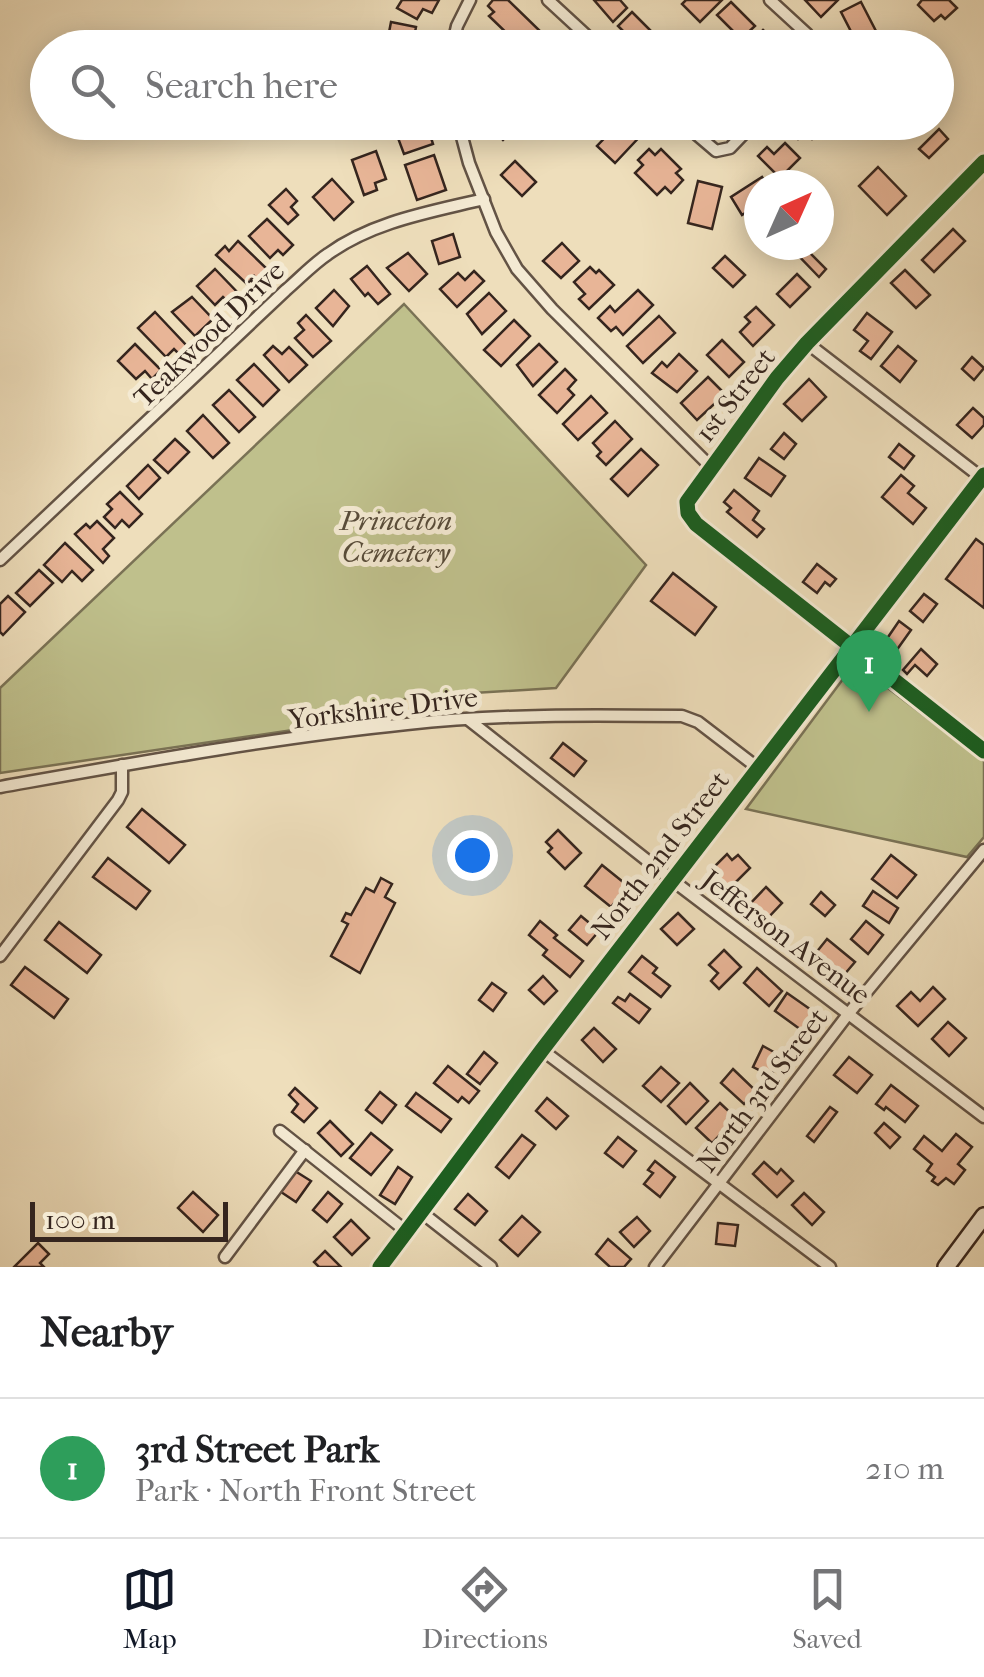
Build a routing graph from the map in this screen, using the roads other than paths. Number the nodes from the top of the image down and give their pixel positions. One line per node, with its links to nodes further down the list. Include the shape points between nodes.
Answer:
1 (470, 0): 4 (street)
2 (548, 0): 5 (street)
3 (770, 0): 6 (street)
4 (456, 30)
5 (580, 30)
6 (803, 30)
7 (463, 140): 11 (street)
8 (703, 140): 9 (street, via 716,151)
9 (738, 140)
10 (984, 162): 12 (street, 1st Street)
11 (484, 199): 13 (street, via 517,269); 15 (street, Teakwood Drive, via 363,233 328,254)
12 (808, 343): 13 (street, 1st Street); 14 (street)
13 (711, 467): 16 (street, 1st Street, via 688,502 696,524)
14 (983, 478): 16 (street, North 2nd Street)
15 (0, 560)
16 (852, 648): 18 (street); 20 (street, North 2nd Street)
17 (468, 719): 19 (street, Yorkshire Drive); 20 (street, Yorkshire Drive, via 682,716); 25 (street, Jefferson Avenue)
18 (984, 751)
19 (122, 765): 21 (street, Yorkshire Drive); 26 (street, via 118,800)
20 (758, 768): 25 (street, North 2nd Street)
21 (0, 786)
22 (984, 850): 23 (street, North 3rd Street)
23 (972, 865): 24 (street); 27 (street, North 3rd Street)
24 (984, 875)
25 (672, 880): 27 (street, Jefferson Avenue); 28 (street, North 2nd Street)
26 (0, 956)
27 (849, 1012): 29 (street, Jefferson Avenue); 32 (street, North 3rd Street)
28 (542, 1050): 32 (street); 33 (street, North 2nd Street)
29 (984, 1117)
30 (280, 1131): 31 (street)
31 (305, 1150): 35 (street); 36 (street)
32 (720, 1184): 39 (street, North 3rd Street); 40 (street)
33 (421, 1212): 35 (street, North 2nd Street); 38 (street)
34 (984, 1216): 41 (main road)
35 (406, 1231): 37 (street, North 2nd Street)
36 (224, 1257)
37 (380, 1267)
38 (490, 1267)
39 (656, 1267)
40 (830, 1267)
41 (946, 1267)

